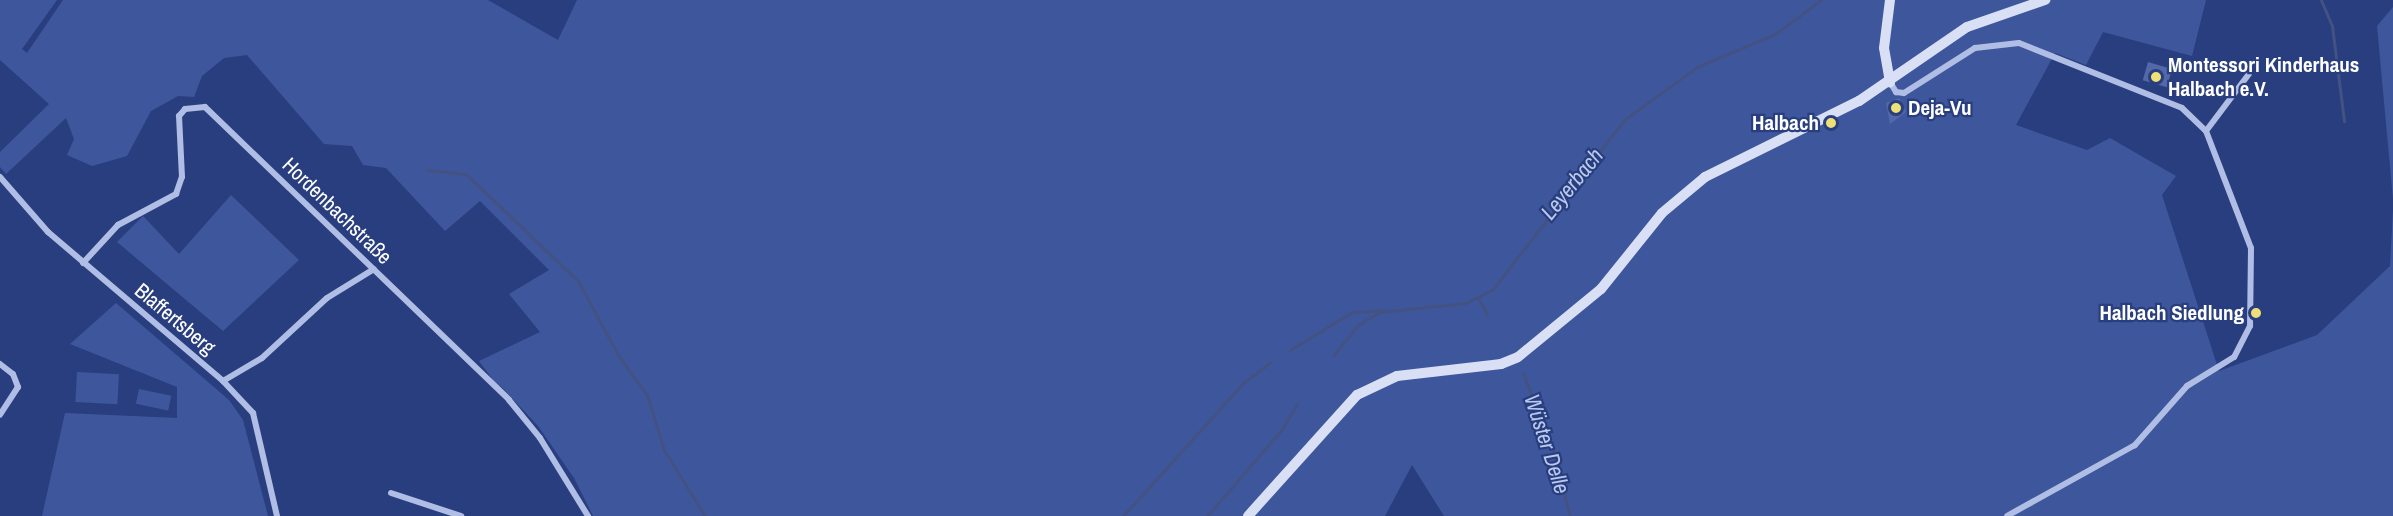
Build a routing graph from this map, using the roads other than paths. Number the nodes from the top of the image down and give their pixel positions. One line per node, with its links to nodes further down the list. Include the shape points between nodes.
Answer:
1 (1890, 0): 4 (main road, via 1884,55)
2 (2045, 0): 4 (main road, via 1985,19 1943,41)
3 (2249, 74): 5 (street)
4 (1890, 82): 5 (street, via 1896,92 1909,91 1976,48 2002,42 2029,45 2182,108); 16 (main road, via 1683,192 1601,289 1518,357 1502,364 1397,376 1358,395)
5 (2206, 131): 17 (street, via 2251,248 2250,326 2234,357 2187,386 2135,445)
6 (0, 177): 7 (street, Blaffertsberg, via 48,232)
7 (83, 263): 8 (street, Hordenbachstraße, via 118,225 176,194 182,177 179,116 197,105 205,107); 10 (street, Blaffertsberg)
8 (374, 269): 10 (street, via 327,298 262,358); 15 (street, Hordenbachstraße, via 508,400 540,438)
9 (0, 364): 11 (street, via 13,374 18,387)
10 (223, 381): 13 (street, Blaffertsberg, via 253,413)
11 (0, 415)
12 (391, 493): 14 (street)
13 (277, 516)
14 (462, 516)
15 (588, 516)
16 (1248, 516)
17 (2007, 516)

